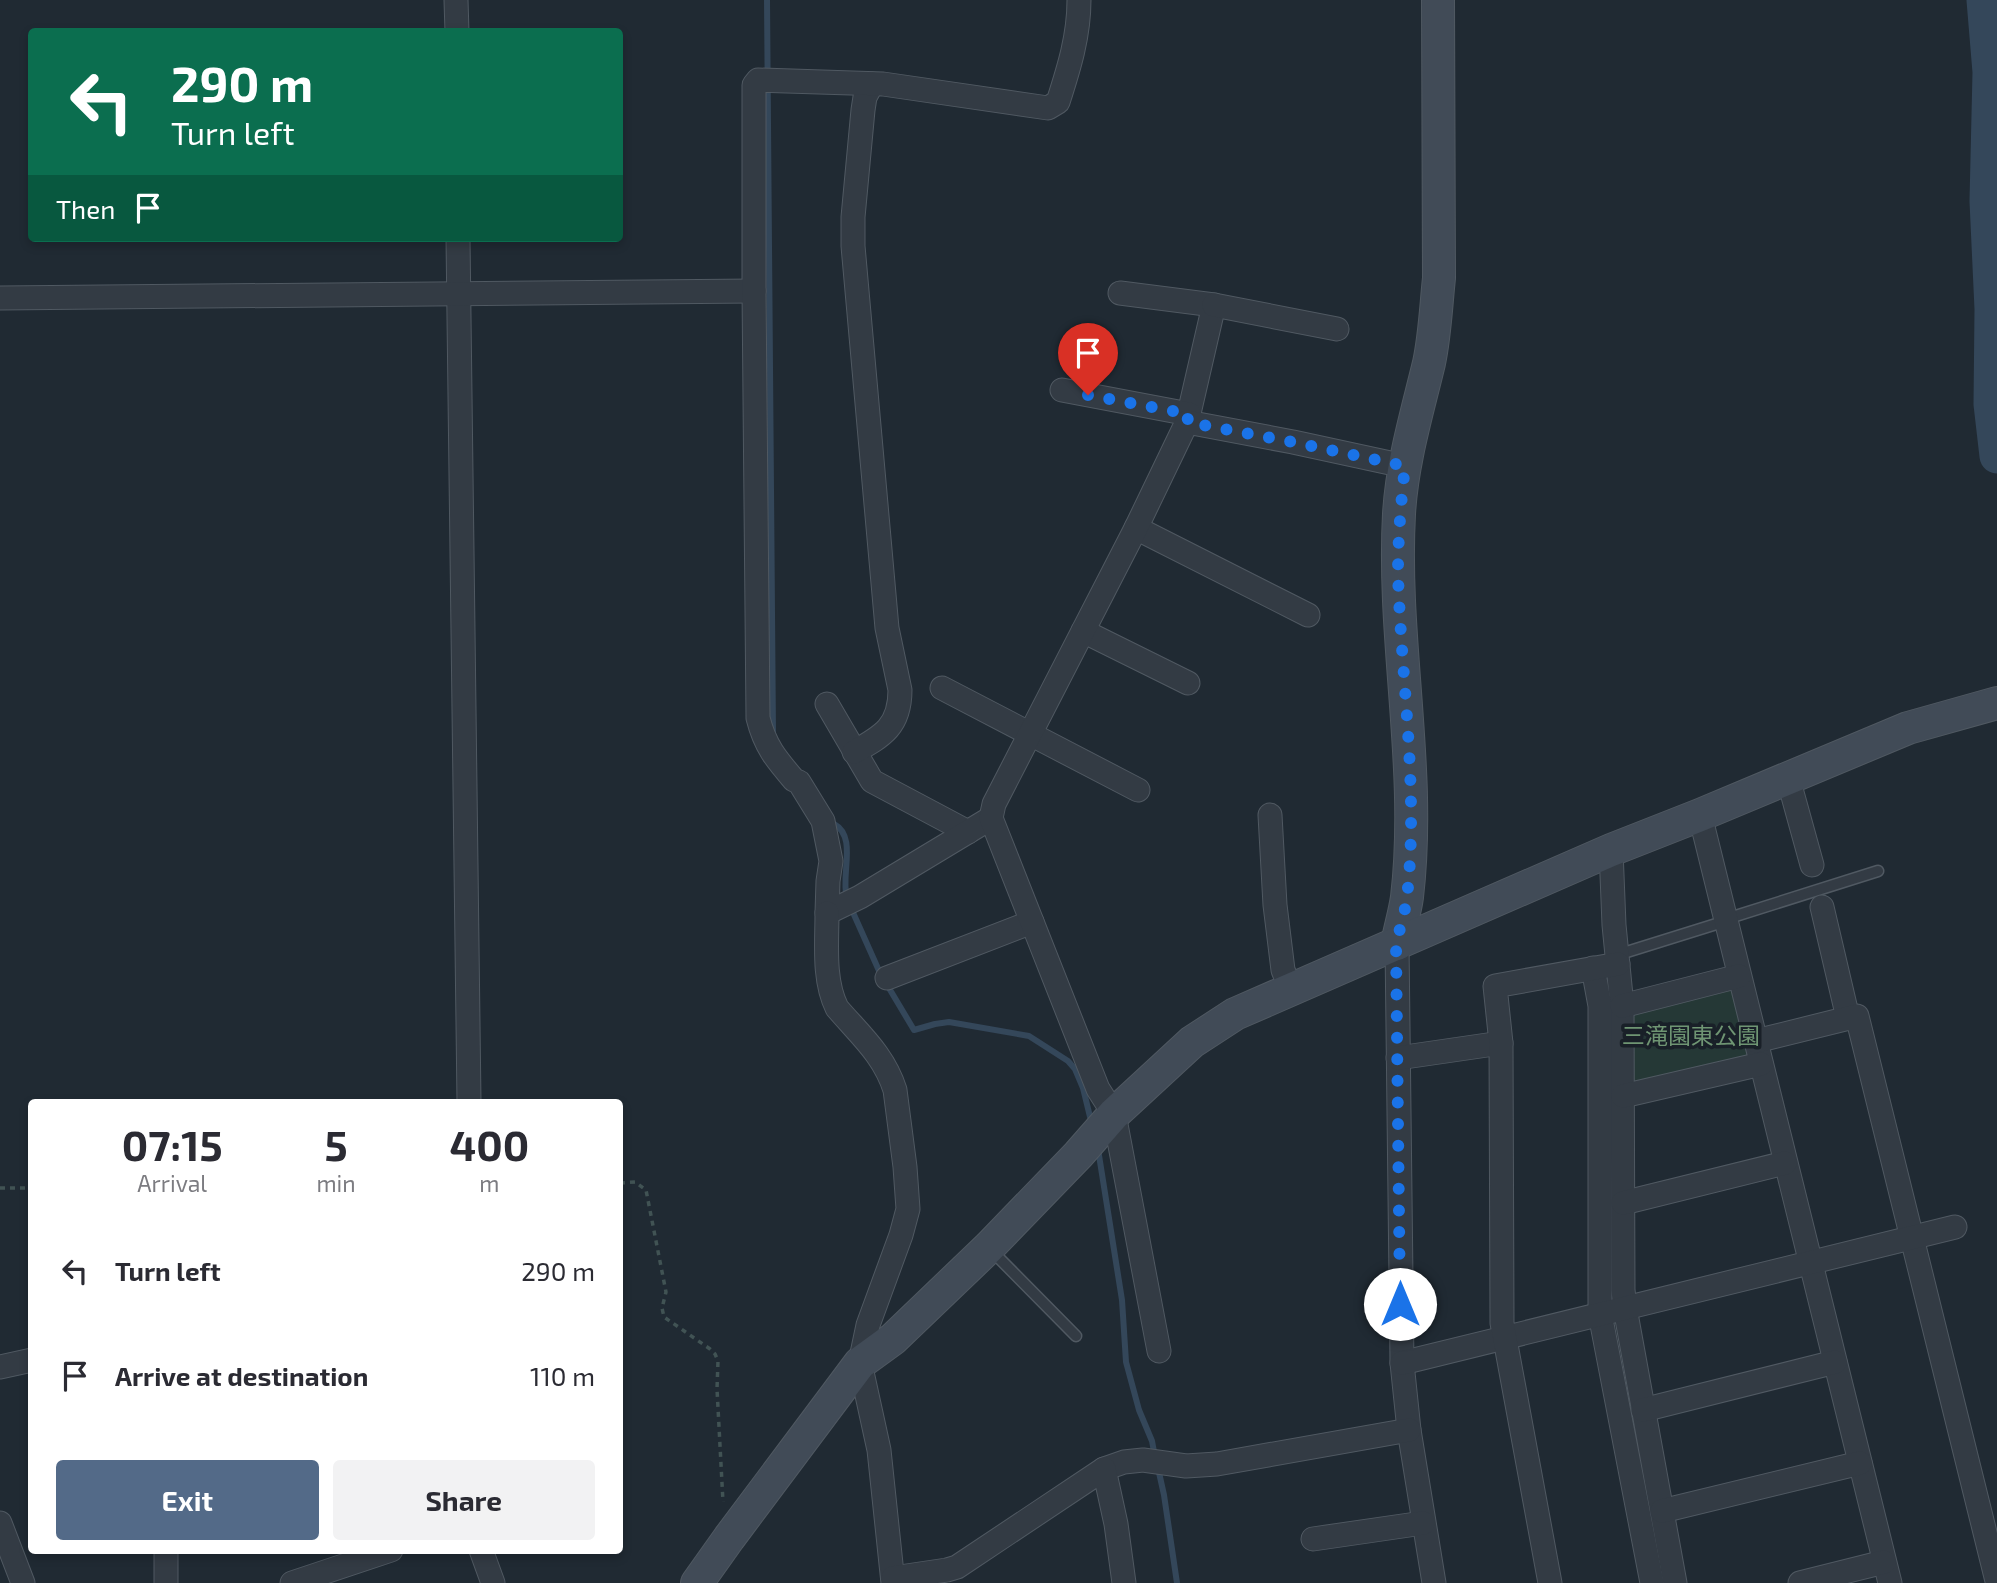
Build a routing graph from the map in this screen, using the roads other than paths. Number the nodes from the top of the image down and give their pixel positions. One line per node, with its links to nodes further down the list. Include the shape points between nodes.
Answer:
1 (456, 0): 4 (street)
2 (1079, 0): 5 (street, via 1074,50 1058,102 1048,108)
3 (1438, 0): 15 (street, via 1439,278 1429,361)
4 (457, 28)
5 (872, 84): 7 (street, via 769,80 754,85); 24 (street, via 863,110 853,246 887,628 900,701 888,731)
6 (458, 242): 9 (street)
7 (754, 291): 9 (street); 35 (street, via 758,719 771,754 799,782 823,821 831,861)
8 (1120, 293): 11 (street)
9 (459, 295): 10 (street); 50 (street)
10 (0, 298)
11 (1214, 305): 12 (street); 14 (street)
12 (1337, 329)
13 (1062, 390): 14 (street)
14 (1188, 418): 15 (street); 16 (street)
15 (1405, 466): 38 (street, via 1398,572 1410,839 1406,898)
16 (1136, 528): 17 (street); 18 (street)
17 (1308, 615)
18 (1083, 631): 19 (street); 23 (street)
19 (1188, 683)
20 (942, 688): 23 (street)
21 (1997, 703): 25 (street, via 1908,728)
22 (827, 704): 24 (street)
23 (1030, 733): 26 (street); 29 (street)
24 (854, 752): 30 (street, via 872,781)
25 (1788, 778): 28 (street); 32 (street)
26 (1138, 790)
27 (1270, 814): 43 (street, via 1283,970)
28 (1700, 815): 31 (street); 36 (street)
29 (991, 818): 30 (street); 37 (street)
30 (968, 832): 35 (street)
31 (1611, 850): 38 (street); 39 (street)
32 (1812, 865): 34 (lane, via 1809,870)
33 (1878, 871): 34 (lane)
34 (1819, 899): 36 (lane); 45 (street)
35 (832, 910): 65 (street, via 827,958 833,1000 878,1053 892,1080 908,1209 868,1325)
36 (1726, 920): 39 (lane); 41 (street)
37 (1032, 922): 42 (street); 51 (street, via 1098,1089)
38 (1396, 944): 43 (street); 48 (street)
39 (1617, 959): 40 (street); 44 (street)
40 (1593, 968): 46 (street, via 1495,986); 59 (street, via 1600,1006)
41 (1739, 976): 44 (street); 47 (street)
42 (887, 978)
43 (1292, 990): 51 (street, via 1235,1014 1192,1042)
44 (1622, 1006): 49 (street)
45 (1848, 1018): 47 (street); 55 (street, via 1857,1016)
46 (1501, 1043): 48 (street); 61 (street)
47 (1759, 1053): 49 (street); 52 (street)
48 (1398, 1058): 66 (street)
49 (1623, 1096): 53 (street)
50 (469, 1099)
51 (1101, 1128): 56 (street); 62 (street)
52 (1785, 1163): 53 (street); 57 (street)
53 (1623, 1203): 58 (street)
54 (1955, 1227): 55 (street)
55 (1914, 1239): 57 (street); 81 (street)
56 (989, 1247): 60 (lane); 65 (street, via 893,1339)
57 (1811, 1263): 58 (street); 64 (street)
58 (1625, 1308): 59 (street); 68 (street)
59 (1600, 1314): 61 (street); 90 (street)
60 (1076, 1336)
61 (1504, 1338): 66 (street); 89 (street)
62 (1159, 1351)
63 (28, 1361): 67 (street)
64 (1835, 1362): 68 (street); 70 (street)
65 (860, 1363): 80 (street, via 879,1450); 86 (street)
66 (1402, 1363): 69 (street)
67 (0, 1367)
68 (1643, 1410): 72 (street)
69 (1409, 1430): 71 (street, via 1217,1464 1186,1466 1143,1460); 73 (street)
70 (1860, 1463): 72 (street); 79 (street)
71 (1104, 1469): 80 (street, via 957,1567); 87 (street)
72 (1662, 1511): 91 (street)
73 (1423, 1522): 75 (street); 88 (street)
74 (0, 1523): 82 (street)
75 (1313, 1539)
76 (166, 1554): 83 (street)
77 (379, 1554): 84 (street)
78 (482, 1554): 85 (street)
79 (1887, 1573): 92 (street)
80 (893, 1581)
81 (1997, 1581)
82 (23, 1583)
83 (166, 1583)
84 (292, 1583)
85 (493, 1583)
86 (698, 1583)
87 (1124, 1583)
88 (1434, 1583)
89 (1550, 1583)
90 (1652, 1583)
91 (1675, 1583)
92 (1800, 1583)

